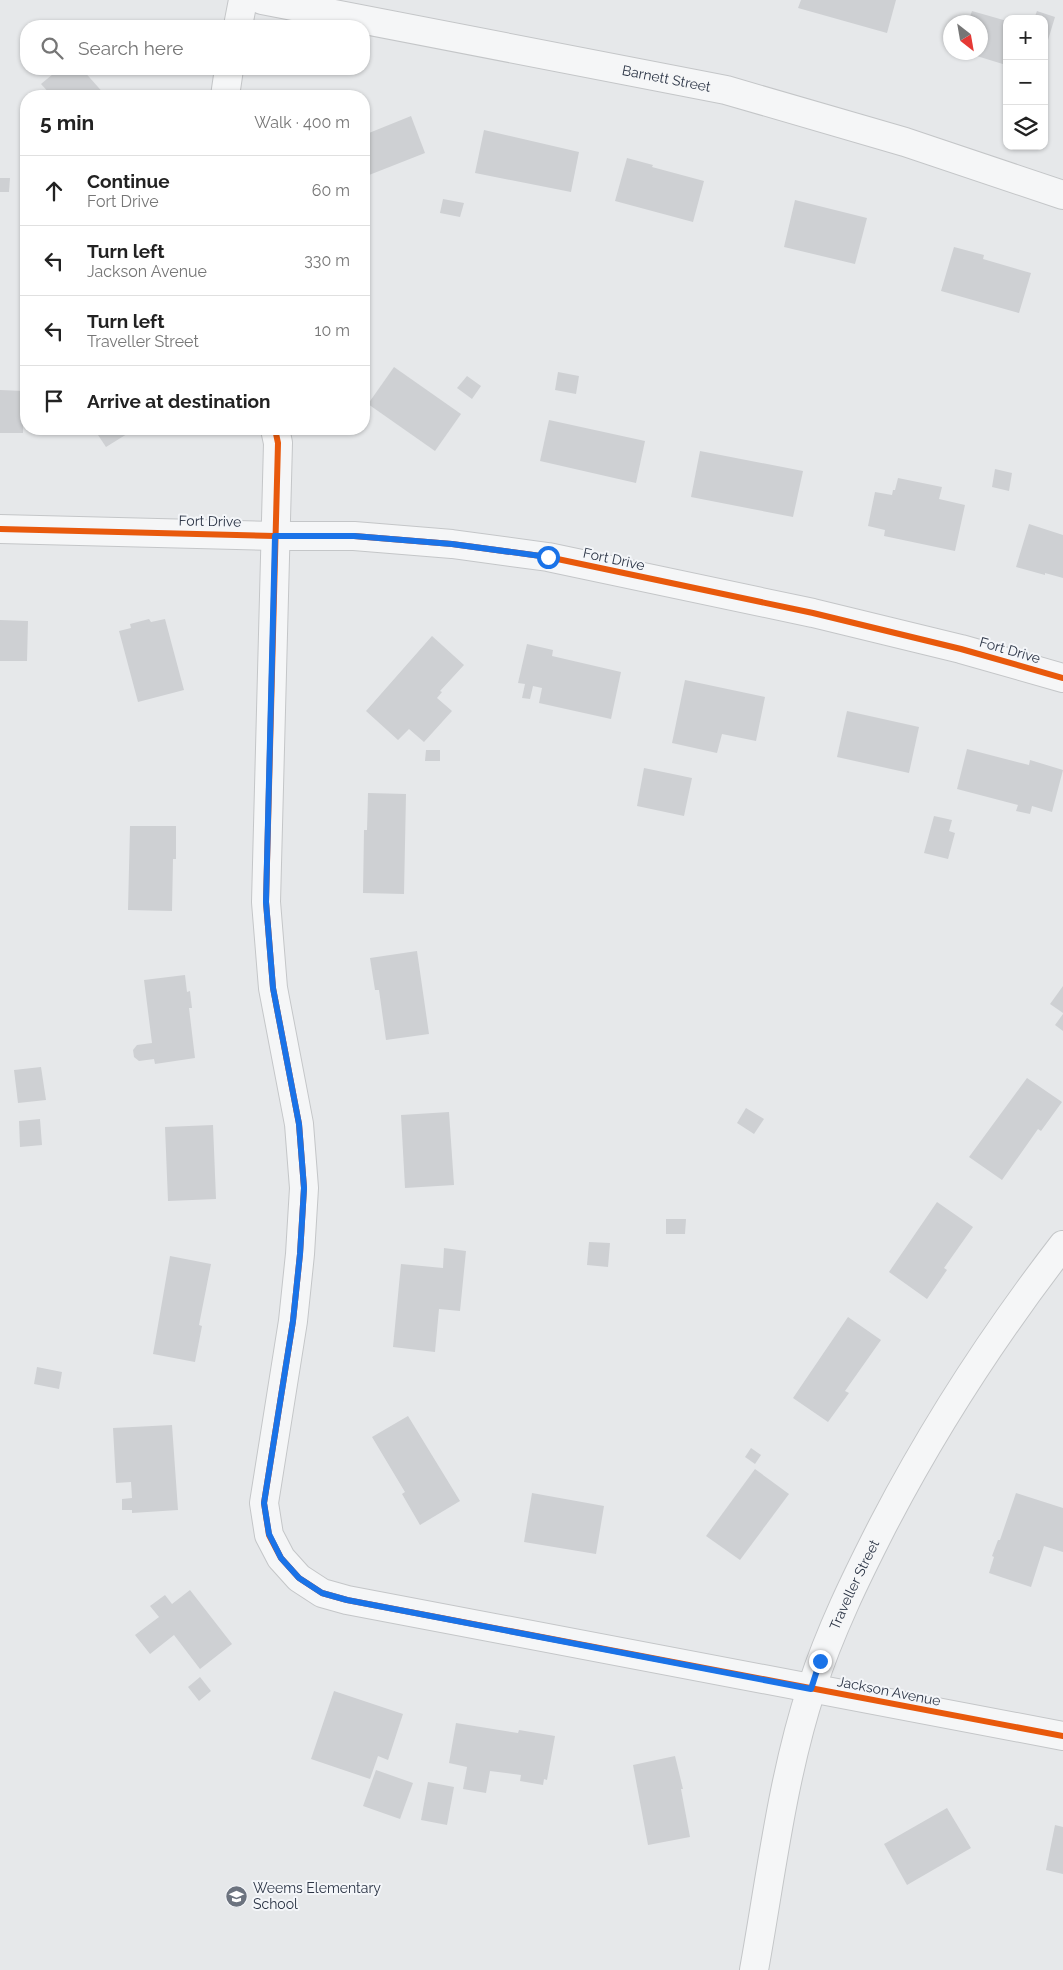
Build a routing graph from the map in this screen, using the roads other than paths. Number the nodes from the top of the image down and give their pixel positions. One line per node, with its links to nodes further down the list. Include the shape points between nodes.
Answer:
1 (243, 0): 3 (street)
2 (262, 0): 4 (street, Barnett Street)
3 (239, 20)
4 (365, 20)
5 (370, 21): 8 (street, Barnett Street, via 726,90 905,142)
6 (228, 75): 7 (street)
7 (226, 90)
8 (1063, 194)
9 (276, 435): 11 (street, Jackson Avenue)
10 (0, 528): 11 (street, Fort Drive)
11 (275, 536): 12 (street, Fort Drive, via 364,536 548,557 813,613 962,649); 14 (street, Jackson Avenue, via 266,902 273,988 299,1124 304,1188 293,1321 264,1503 269,1534 281,1558 299,1578 322,1593)
12 (1063, 678)
13 (1063, 1245): 14 (street, Traveller Street, via 973,1370 910,1474 853,1583)
14 (811, 1689): 15 (street, Jackson Avenue); 16 (street, Traveller Street, via 788,1775)
15 (1063, 1736)
16 (754, 1970)

